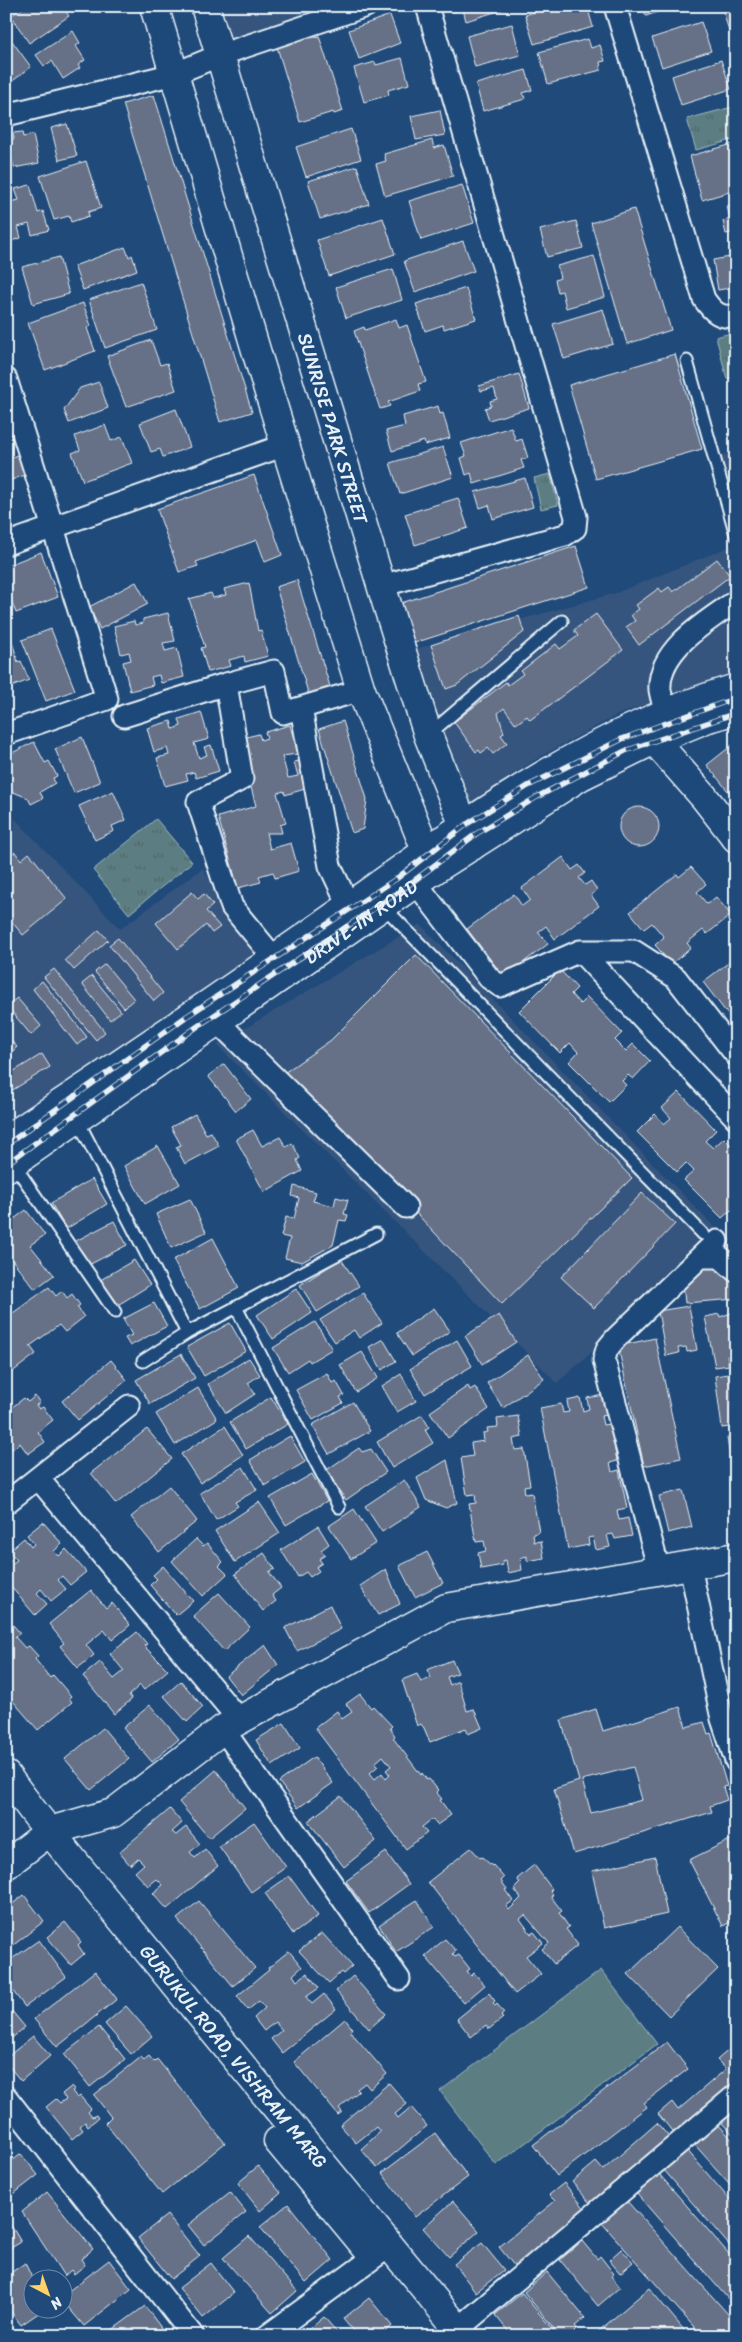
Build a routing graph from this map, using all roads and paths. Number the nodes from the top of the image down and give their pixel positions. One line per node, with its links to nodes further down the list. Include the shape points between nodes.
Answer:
1 (154, 6): 7 (main road)
2 (205, 6): 6 (main road, SUNRISE PARK STREET)
3 (366, 6): 6 (street)
4 (427, 6): 16 (street, via 573,508 575,528 565,536)
5 (615, 6): 9 (street, via 704,299 713,312 728,318)
6 (220, 54): 7 (street); 16 (main road, SUNRISE PARK STREET)
7 (174, 74): 8 (street); 12 (main road)
8 (6, 115)
9 (736, 315)
10 (687, 361): 14 (lane)
11 (6, 379): 13 (street)
12 (285, 445): 13 (street); 21 (main road)
13 (53, 528): 15 (street); 26 (street, via 107,699)
14 (736, 535)
15 (6, 544)
16 (381, 586): 27 (main road, SUNRISE PARK STREET)
17 (736, 601): 24 (street, via 692,631 664,666 660,690)
18 (562, 621): 27 (lane)
19 (226, 684): 22 (street, via 274,671 283,713); 25 (street); 35 (street, via 242,778 198,802 232,907)
20 (736, 688): 24 (main road, DRIVE-IN ROAD)
21 (361, 690): 22 (street); 31 (main road)
22 (301, 708): 32 (street, via 330,866)
23 (736, 710): 28 (main road, DRIVE-IN ROAD)
24 (666, 713): 29 (main road, DRIVE-IN ROAD, via 570,758)
25 (124, 716)
26 (6, 734)
27 (428, 735): 29 (main road, SUNRISE PARK STREET)
28 (654, 740): 29 (main road, DRIVE-IN ROAD); 30 (main road)
29 (468, 836): 31 (main road, DRIVE-IN ROAD)
30 (736, 838)
31 (425, 868): 32 (main road, DRIVE-IN ROAD); 33 (main road, DRIVE-IN ROAD); 34 (street, via 489,978 500,986)
32 (349, 906): 35 (main road, DRIVE-IN ROAD)
33 (383, 906): 36 (main road, DRIVE-IN ROAD); 43 (lane)
34 (580, 951): 37 (street, via 634,951 676,978); 39 (street)
35 (274, 958): 40 (main road, DRIVE-IN ROAD)
36 (218, 1022): 38 (main road, DRIVE-IN ROAD); 41 (street)
37 (736, 1055)
38 (77, 1118): 40 (main road, DRIVE-IN ROAD); 48 (lane)
39 (736, 1118)
40 (8, 1156): 47 (lane)
41 (406, 1207)
42 (376, 1234): 46 (lane)
43 (710, 1238): 44 (street)
44 (701, 1257): 45 (street, via 720,1257); 56 (street, via 616,1338 607,1349 604,1360)
45 (736, 1270)
46 (236, 1307): 48 (lane); 53 (lane)
47 (115, 1312)
48 (187, 1333): 49 (lane)
49 (143, 1361)
50 (129, 1406): 51 (street)
51 (38, 1478): 52 (street); 57 (street)
52 (6, 1503)
53 (339, 1507)
54 (736, 1557): 55 (main road)
55 (690, 1566): 56 (main road); 58 (street, via 722,1719)
56 (659, 1571): 57 (main road, via 446,1608)
57 (231, 1724): 61 (main road, via 113,1813); 63 (street)
58 (736, 1761)
59 (6, 1775): 61 (main road, GURUKUL ROAD, VISHRAM MARG)
60 (6, 1804): 61 (main road, GURUKUL ROAD, VISHRAM MARG)
61 (43, 1836): 62 (main road); 66 (main road, GURUKUL ROAD, VISHRAM MARG, via 109,1934)
62 (6, 1865)
63 (398, 1979)
64 (736, 2095): 67 (street)
65 (6, 2096): 68 (street)
66 (382, 2251): 67 (main road, GURUKUL ROAD, VISHRAM MARG); 69 (street)
67 (454, 2333)
68 (194, 2336)
69 (267, 2336)

